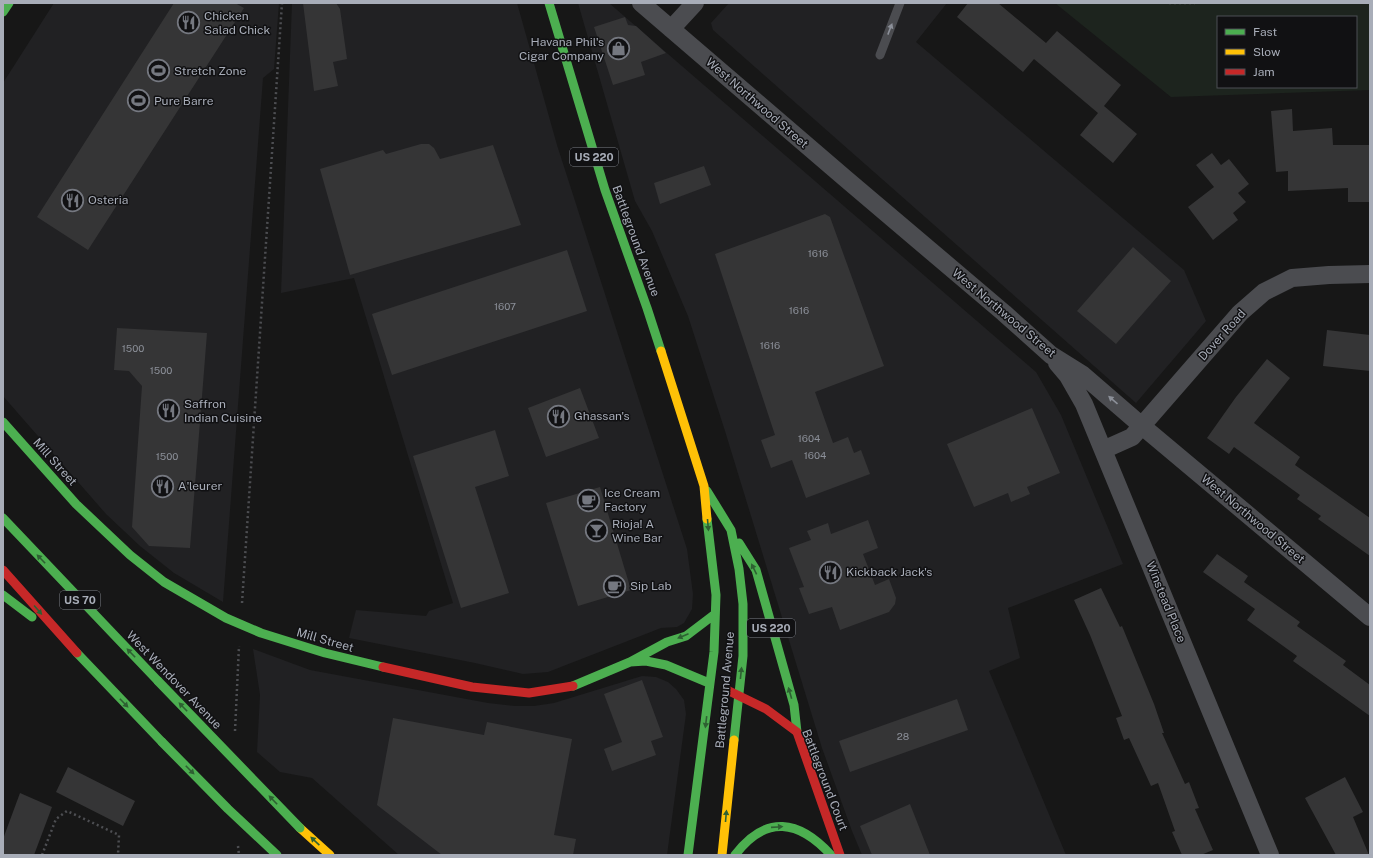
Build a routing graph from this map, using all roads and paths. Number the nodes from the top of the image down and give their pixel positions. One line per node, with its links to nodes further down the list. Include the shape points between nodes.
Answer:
1 (9, 3): 9 (main road)
2 (282, 3): 24 (path)
3 (548, 3): 17 (main road, Battleground Avenue / US 220, via 605,190 647,308)
4 (641, 3): 10 (street, West Northwood Street)
5 (695, 3): 10 (street)
6 (900, 3): 11 (lane, one-way to 6)
7 (1169, 3): 8 (path)
8 (1195, 3)
9 (3, 12)
10 (672, 29): 13 (street, West Northwood Street)
11 (880, 55)
12 (1370, 274): 15 (street, Dover Road, via 1292,278 1264,292 1240,313)
13 (1051, 355): 15 (street, West Northwood Street, one-way to 13, via 1084,375); 16 (street, Winstead Place, via 1068,376 1084,404)
14 (3, 422): 24 (main road, Mill Street, via 76,504 130,555 164,582)
15 (1142, 426): 16 (street, Dover Road, via 1132,437); 23 (street, West Northwood Street)
16 (1103, 450): 42 (street, Winstead Place)
17 (704, 486): 19 (main road, Battleground Avenue / US 220); 22 (main road, Battleground Avenue / US 220, one-way to 22, via 716,595)
18 (3, 518): 36 (main road, West Wendover Avenue / US 70, one-way to 18, bridge, via 300,828)
19 (731, 530): 28 (main road, Battleground Avenue, one-way to 19, via 743,656 743,604); 29 (main road, US 220, one-way to 19, via 794,705 756,570)
20 (3, 570): 25 (main road, US 70, one-way to 25)
21 (3, 595): 25 (main road)
22 (715, 614): 26 (main road, one-way to 26, via 686,636 667,642); 27 (main road, Battleground Avenue / US 220, via 714,652)
23 (1370, 617)
24 (241, 624): 26 (main road, Mill Street, via 292,644 360,662 472,687 529,693 573,686); 30 (path)
25 (68, 644): 35 (main road, US 70, one-way to 35, bridge, via 228,809)
26 (630, 662): 27 (main road, Mill Street, via 646,661 666,665)
27 (709, 683): 28 (main road, Battleground Court); 37 (main road, Battleground Avenue / US 220, one-way to 37)
28 (738, 695): 29 (main road, Battleground Court, via 766,709); 38 (main road, Battleground Avenue, one-way to 28)
29 (797, 732): 41 (main road, Battleground Court / US 220)
30 (235, 735)
31 (238, 841): 34 (path)
32 (42, 855): 33 (path, via 56,818 67,811 119,835)
33 (118, 855)
34 (239, 855)
35 (277, 855)
36 (330, 855)
37 (688, 855)
38 (722, 855)
39 (735, 855): 40 (main road, one-way to 40, via 742,845 756,834 769,828 783,826 813,837)
40 (831, 855)
41 (840, 855)
42 (1270, 855)

